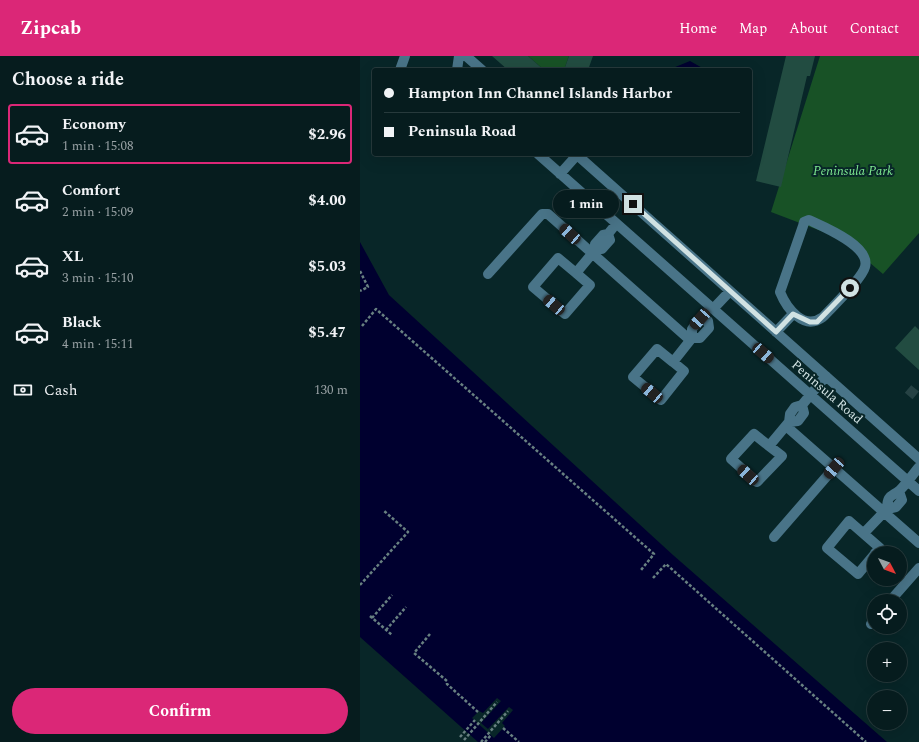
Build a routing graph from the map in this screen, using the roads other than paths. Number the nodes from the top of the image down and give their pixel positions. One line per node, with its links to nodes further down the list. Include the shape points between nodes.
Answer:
1 (405, 56): 4 (street)
2 (458, 56): 5 (street)
3 (466, 56): 6 (street)
4 (401, 68)
5 (457, 68)
6 (480, 68)
7 (543, 156): 10 (street, Peninsula Road)
8 (574, 156): 10 (street)
9 (578, 156): 15 (street, Peninsula Road)
10 (560, 174): 11 (street, Peninsula Road)
11 (616, 224): 12 (street, via 595,244); 16 (street, Peninsula Road)
12 (594, 252): 13 (street); 14 (street, via 548,214 542,214); 19 (street)
13 (576, 273): 13 (street, via 590,285 565,314 533,287 558,258)
14 (488, 274)
15 (730, 291): 16 (street); 18 (street, Peninsula Road)
16 (714, 311): 19 (street, via 708,321 700,319 692,329); 22 (street, Peninsula Road)
17 (793, 314): 17 (street, via 784,303 780,292 802,226 809,220 844,238 857,248 866,261 865,268 859,278 817,322 810,322); 18 (street)
18 (776, 332): 21 (street, Peninsula Road)
19 (691, 339): 20 (street)
20 (673, 362): 20 (street, via 657,349 633,377 661,400 684,371)
21 (826, 376): 22 (street); 25 (street, Peninsula Road)
22 (810, 394): 23 (street, via 802,404 795,407); 28 (street, Peninsula Road)
23 (788, 424): 24 (street); 27 (street)
24 (769, 446): 24 (street, via 754,434 731,459 757,482 782,456)
25 (919, 459)
26 (919, 467): 28 (street)
27 (834, 468): 30 (street); 32 (street)
28 (908, 481): 29 (street, Peninsula Road); 30 (street, via 887,500)
29 (919, 491)
30 (885, 510): 31 (street); 33 (street)
31 (864, 533): 34 (street); 35 (street, via 849,521 827,548 858,574)
32 (774, 537)
33 (919, 543)
34 (878, 546)
35 (867, 563)
36 (919, 568): 37 (street)
37 (896, 594)

